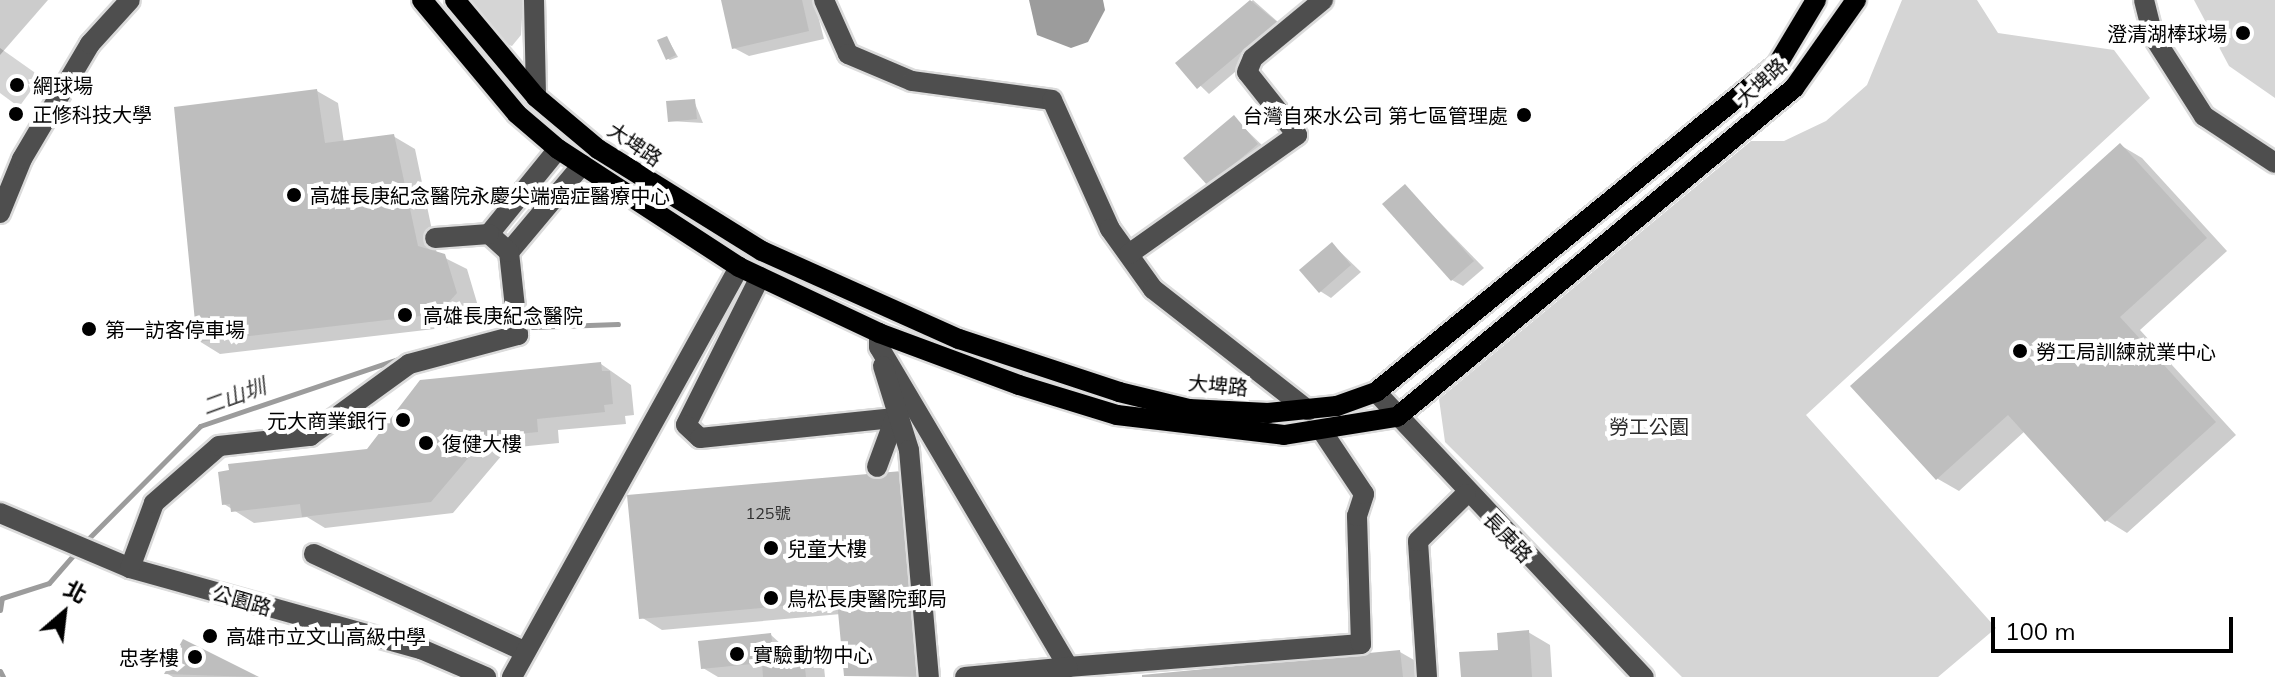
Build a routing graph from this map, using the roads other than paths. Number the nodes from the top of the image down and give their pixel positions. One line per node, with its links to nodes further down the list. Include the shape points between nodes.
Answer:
1 (130, 0): 14 (street, via 75,67)
2 (422, 0): 11 (main road, 大埤路, via 517,114)
3 (455, 0): 10 (main road, 大埤路)
4 (534, 0): 10 (street)
5 (824, 0): 18 (street, via 848,54 912,81 1052,100)
6 (1323, 0): 18 (street, via 1253,58 1247,72 1297,135)
7 (1816, 0): 22 (main road, 大埤路, via 1777,65)
8 (1856, 0): 24 (main road, 大埤路, via 1794,88)
9 (2144, 0): 12 (street, via 2153,36 2204,116)
10 (536, 97): 23 (main road, 大埤路, via 598,149 762,251 959,339 1189,409)
11 (558, 149): 13 (main road, 大埤路); 15 (street)
12 (2275, 163)
13 (582, 165): 17 (street); 19 (main road, 大埤路)
14 (0, 213)
15 (489, 234): 16 (street); 17 (street)
16 (435, 238)
17 (509, 252): 31 (street, via 518,335 409,364 310,436 219,446 154,503)
18 (1129, 254): 23 (street, via 1153,289)
19 (739, 267): 20 (main road, 大埤路); 32 (street, via 645,446)
20 (760, 277): 21 (main road, 大埤路); 25 (street, via 686,425 700,438)
21 (879, 340): 25 (street); 26 (main road, 大埤路, via 1117,415 1270,434); 33 (street)
22 (1376, 392): 23 (main road, 大埤路); 24 (street, 長庚路)
23 (1308, 410)
24 (1397, 417): 26 (main road, 大埤路); 28 (street, 長庚路)
25 (895, 418): 27 (street); 36 (street, via 909,450)
26 (1322, 431): 33 (street, via 1364,494 1357,516 1361,644)
27 (877, 467)
28 (1466, 494): 38 (street, via 1418,541); 39 (street, 長庚路)
29 (0, 513): 31 (street, 公園路)
30 (314, 554): 32 (street)
31 (130, 568): 34 (street, 公園路, via 421,649)
32 (522, 650): 35 (street)
33 (1068, 667): 37 (street)
34 (486, 677)
35 (512, 677)
36 (929, 677)
37 (965, 677)
38 (1427, 677)
39 (1644, 677)

